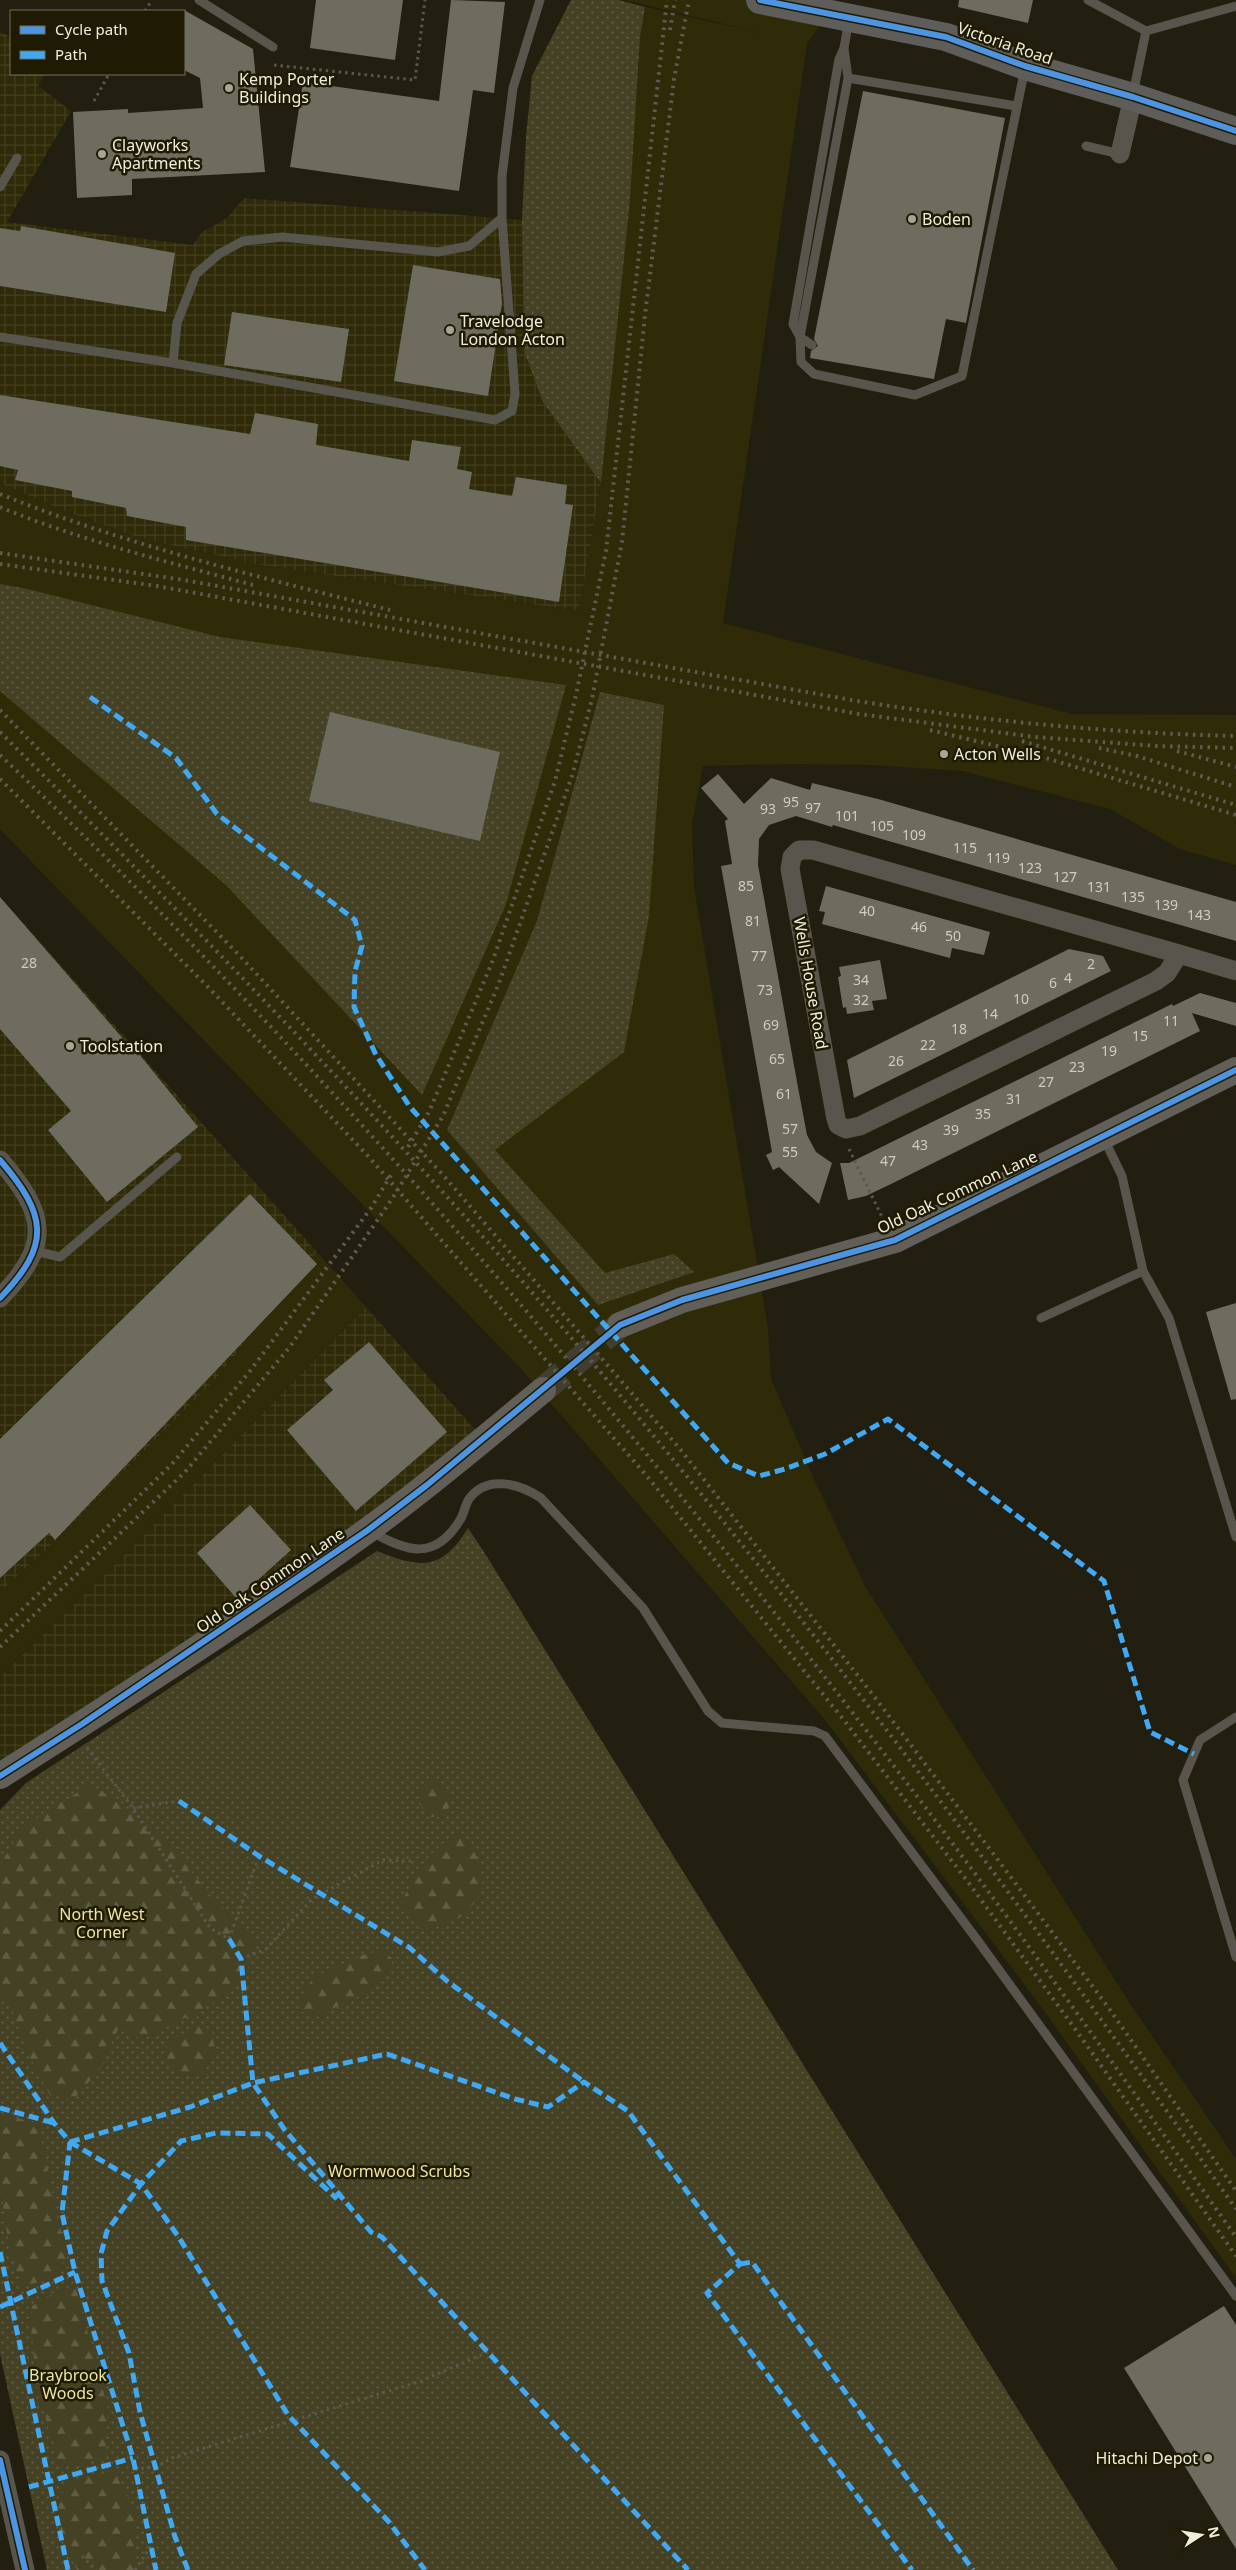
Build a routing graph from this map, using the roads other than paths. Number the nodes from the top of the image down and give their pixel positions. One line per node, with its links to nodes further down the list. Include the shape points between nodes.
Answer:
1 (199, 0): 8 (lane)
2 (540, 0): 19 (lane, via 513,88 502,176)
3 (760, 0): 6 (main road, Victoria Road)
4 (1088, 0): 7 (lane)
5 (1236, 6): 7 (lane)
6 (849, 18): 9 (lane); 10 (main road, Victoria Road, via 946,37)
7 (1146, 32): 12 (lane)
8 (273, 47)
9 (844, 48): 11 (lane); 21 (lane, via 839,59 793,324)
10 (1025, 66): 12 (main road, Victoria Road); 13 (lane)
11 (848, 78): 13 (lane); 21 (lane)
12 (1133, 97): 14 (main road, Victoria Road); 16 (street)
13 (1016, 106): 21 (lane, via 962,376 915,395 814,374 801,362)
14 (1236, 131)
15 (1086, 146): 16 (lane)
16 (1120, 154)
17 (17, 158): 18 (lane)
18 (0, 188)
19 (502, 218): 23 (lane, via 469,246 438,252 282,238 243,241 219,254 196,274 177,323); 23 (lane, via 515,394 512,411 495,420)
20 (0, 337): 23 (lane)
21 (800, 338): 22 (lane)
22 (812, 345)
23 (173, 363)
24 (1179, 954): 24 (street, Wells House Road, via 813,850 800,850 790,862 836,1119 838,1125 846,1129 860,1126 1156,981 1167,974); 25 (street, Wells House Road)
25 (1236, 971)
26 (1236, 1070): 27 (street, Old Oak Common Lane)
27 (1103, 1137): 31 (lane, via 1122,1176); 34 (street, Old Oak Common Lane, via 895,1240 682,1300)
28 (177, 1156): 30 (lane, via 60,1258)
29 (0, 1160): 30 (street, via 32,1204 37,1228)
30 (35, 1251): 32 (street, via 26,1268)
31 (1143, 1271): 33 (lane); 37 (lane, via 1169,1318)
32 (0, 1298)
33 (1041, 1318)
34 (620, 1325)
35 (543, 1390): 36 (street, Old Oak Common Lane)
36 (368, 1530): 39 (street, Old Oak Common Lane); 41 (lane, via 394,1545 421,1550 447,1538 479,1489 514,1484 526,1487 541,1498 643,1608 708,1712 722,1723 814,1731 825,1736)
37 (1236, 1538)
38 (1236, 1717): 40 (lane, via 1200,1740 1183,1780)
39 (0, 1776)
40 (1236, 1957)
41 (1236, 2296)
42 (0, 2460): 43 (street)
43 (25, 2570)

